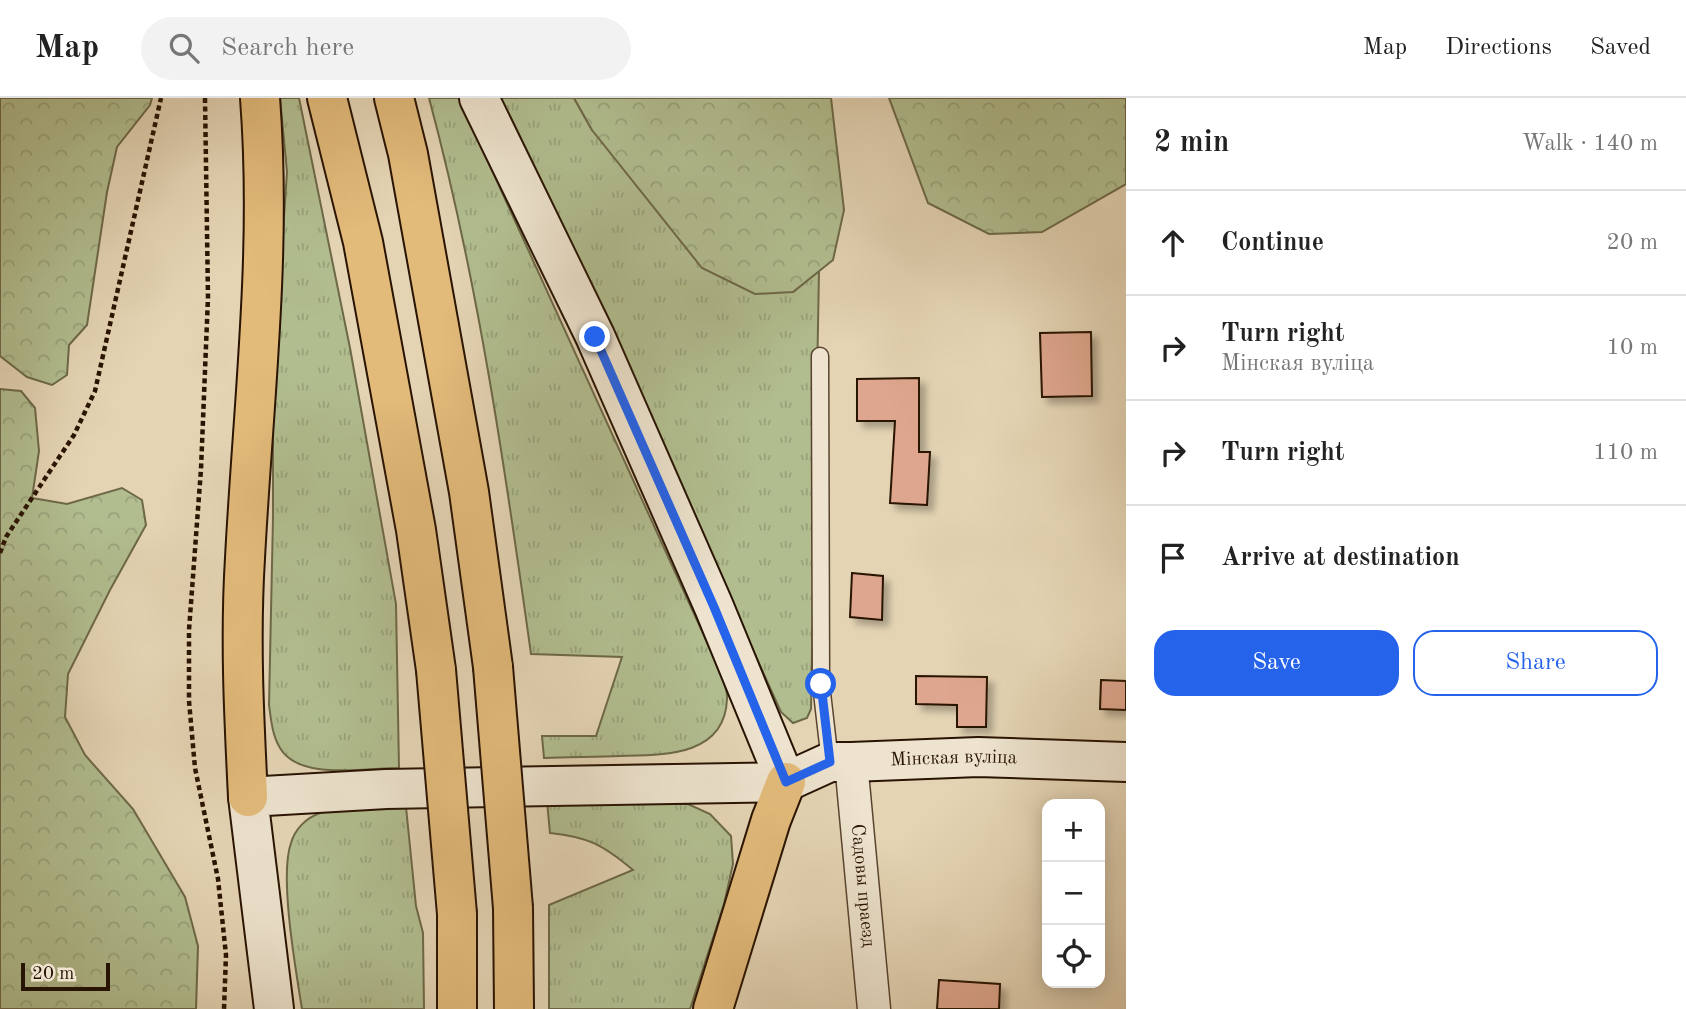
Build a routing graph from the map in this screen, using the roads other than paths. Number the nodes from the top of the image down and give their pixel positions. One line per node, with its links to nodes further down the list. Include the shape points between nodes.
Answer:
1 (260, 98): 9 (highway, via 265,213 244,562 242,681)
2 (327, 98): 11 (highway, bridge, via 363,242 416,530 436,670 457,914)
3 (394, 98): 12 (highway, bridge, via 469,492 493,667 513,908)
4 (479, 98): 8 (street, via 595,337)
5 (820, 356): 6 (lane, via 821,684)
6 (841, 762): 7 (street, Мінская вуліца, via 978,757); 8 (street, Мінская вуліца); 14 (street, Садовы праезд)
7 (1126, 762)
8 (786, 782): 9 (street, via 386,789); 13 (highway)
9 (248, 797): 10 (street)
10 (274, 1009)
11 (457, 1009)
12 (514, 1009)
13 (713, 1009)
14 (874, 1009)

